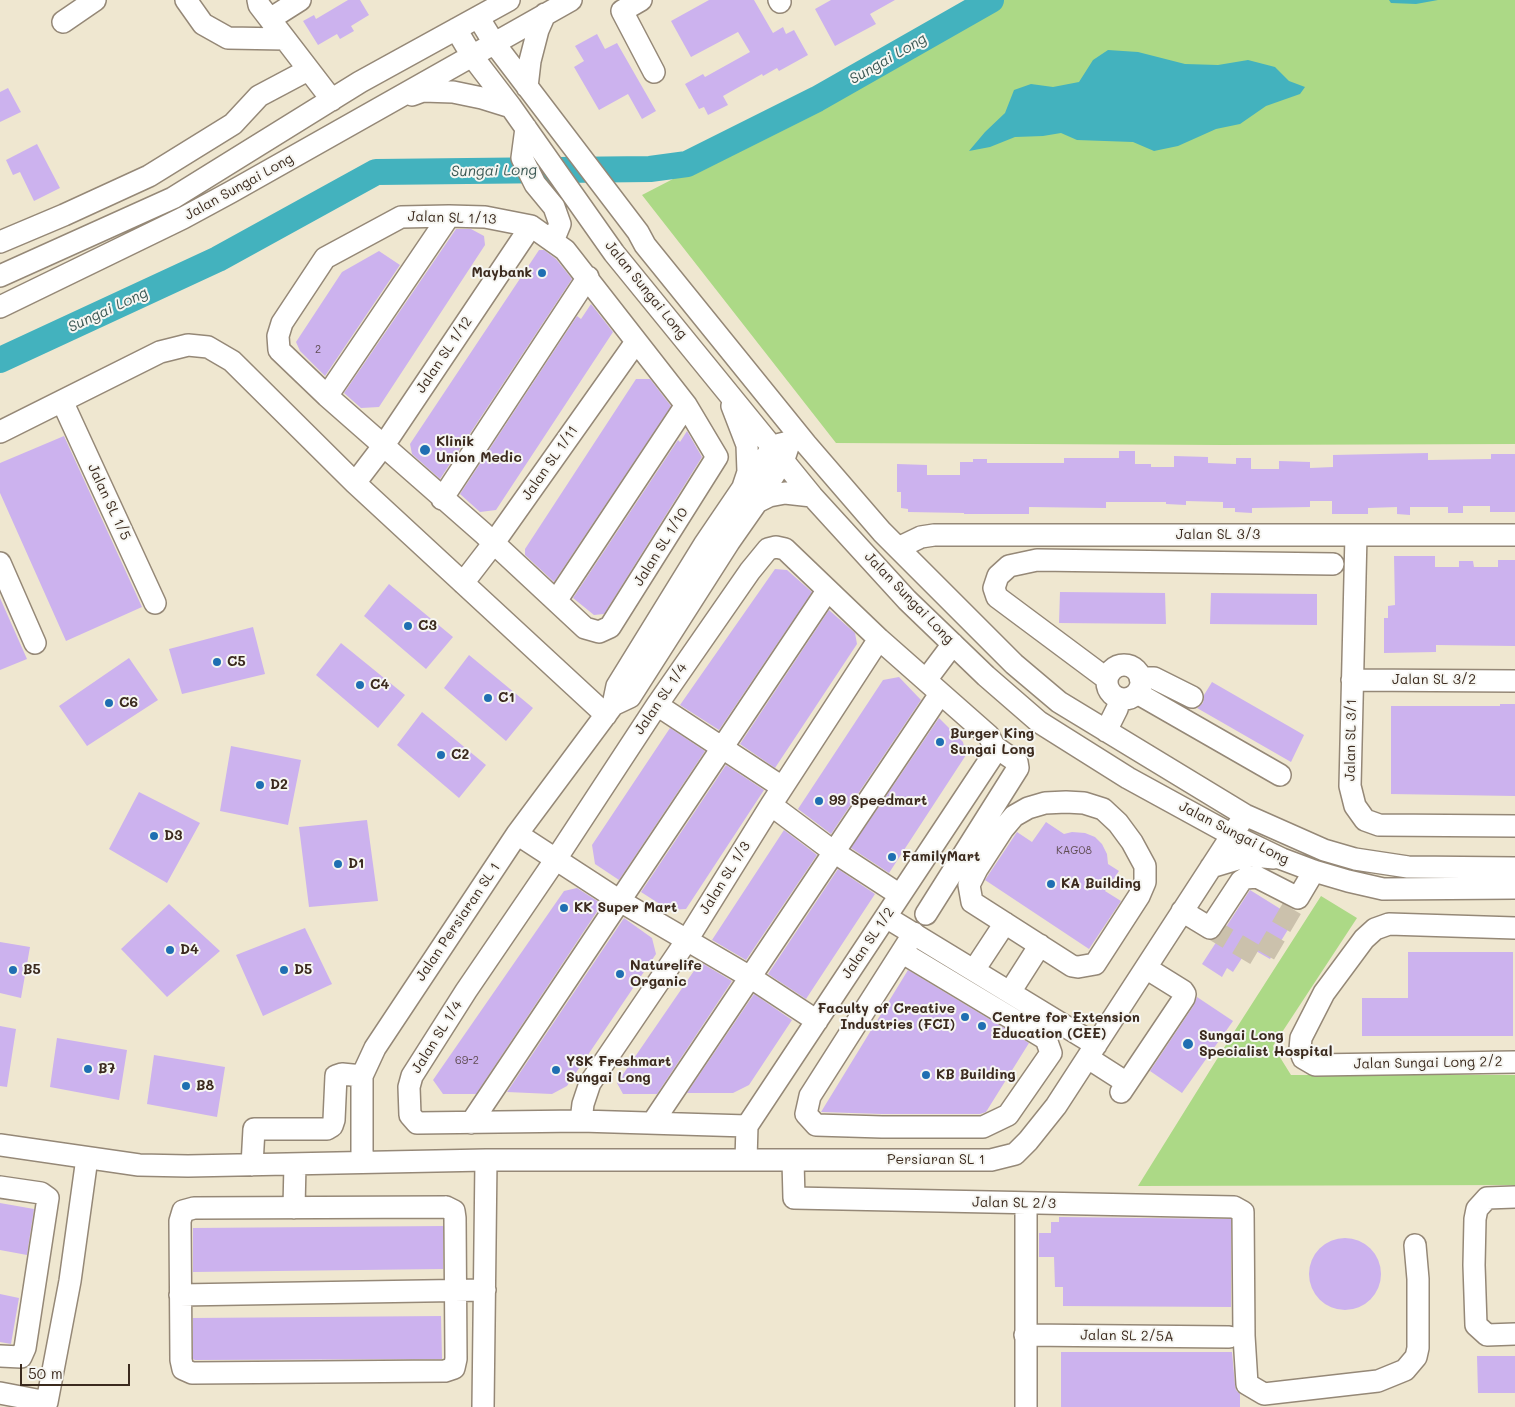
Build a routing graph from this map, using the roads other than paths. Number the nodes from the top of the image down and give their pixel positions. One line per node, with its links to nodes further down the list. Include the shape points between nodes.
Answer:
1 (95, 0): 11 (street)
2 (186, 0): 13 (street, via 203,24 228,38)
3 (258, 0): 10 (street)
4 (300, 0): 10 (street)
5 (509, 0): 9 (street, Jalan Sungai Long)
6 (571, 0): 8 (street, Jalan Sungai Long)
7 (641, 0): 17 (street, via 622,11)
8 (546, 14): 14 (street, Jalan Sungai Long); 18 (street, via 530,60)
9 (478, 17): 12 (street, Jalan Sungai Long); 14 (street, Jalan Sungai Long)
10 (270, 19): 13 (street)
11 (63, 22)
12 (456, 29): 15 (street, Jalan Sungai Long); 20 (street, Jalan Sungai Long)
13 (285, 39): 16 (street)
14 (494, 43): 15 (street, Jalan Sungai Long); 18 (street, Jalan Sungai Long)
15 (472, 56): 19 (street, Jalan Sungai Long); 21 (street, Jalan Sungai Long)
16 (308, 70): 20 (street); 28 (street, via 259,96 232,124 149,176)
17 (654, 72)
18 (527, 87): 38 (street, Jalan Sungai Long, via 652,252)
19 (396, 99): 21 (street, via 423,91 453,92); 25 (street, Jalan Sungai Long)
20 (332, 100): 23 (street, Jalan Sungai Long)
21 (511, 107): 22 (street, Jalan Sungai Long)
22 (526, 128): 27 (street, via 522,158 535,184 554,208 560,224); 33 (street, Jalan Sungai Long, via 614,253)
23 (173, 198): 25 (street); 29 (street, Jalan Sungai Long)
24 (449, 216): 26 (street, Jalan SL 1/13, via 486,216); 34 (street); 34 (street, Jalan SL 1/13, via 401,217 325,258 282,323 278,336 280,350)
25 (183, 218): 31 (street, Jalan Sungai Long)
26 (532, 226): 27 (street); 39 (street, Jalan SL 1/12)
27 (553, 241): 30 (street, via 566,250)
28 (0, 242)
29 (0, 276)
30 (588, 278): 32 (street); 43 (street)
31 (0, 307)
32 (636, 342): 36 (street); 46 (street, Jalan SL 1/11)
33 (726, 388): 38 (street, Jalan Sungai Long); 41 (street, via 747,445)
34 (327, 396): 39 (street)
35 (62, 401): 37 (street); 40 (street, via 160,352 188,345 208,347 232,361); 53 (street, Jalan SL 1/5)
36 (686, 405): 52 (street); 52 (street, Jalan SL 1/10, via 717,457 610,627 600,632 585,628)
37 (0, 432)
38 (789, 444): 41 (street); 42 (street, Jalan Sungai Long); 47 (street, Jalan Sungai Long)
39 (384, 445): 40 (street, Jalan SL 1/12); 43 (street)
40 (356, 483): 50 (street)
41 (749, 496): 42 (street, via 785,493); 64 (street, via 718,558 630,697)
42 (812, 496): 56 (street, Jalan Sungai Long, via 907,600)
43 (442, 499): 46 (street)
44 (1356, 535): 45 (street, Jalan SL 3/3); 47 (street, Jalan SL 3/3, via 934,535 921,536); 57 (street, Jalan SL 3/1)
45 (1515, 535)
46 (493, 544): 50 (street, Jalan SL 1/11); 52 (street)
47 (898, 548): 65 (street, Jalan Sungai Long, via 1014,664 1059,702)
48 (0, 563): 55 (street)
49 (1334, 564): 61 (street, via 1037,560 1009,566 998,576 994,588 997,597)
50 (463, 583): 64 (street)
51 (827, 591): 54 (street, Jalan SL 1/4); 63 (street, Jalan SL 1/4, via 785,549 776,547 768,550); 66 (street)
52 (556, 601)
53 (155, 603)
54 (879, 639): 60 (street, Jalan SL 1/4); 69 (street, Jalan SL 1/3)
55 (35, 643)
56 (953, 644): 60 (street); 72 (street, Jalan Sungai Long, via 1039,722 1128,778)
57 (1352, 680): 58 (street, Jalan SL 3/2); 73 (street, Jalan SL 3/1, via 1350,786 1355,806 1365,820 1379,826)
58 (1515, 681)
59 (1140, 684): 61 (street, via 1130,698); 61 (street, via 1134,669 1123,665 1113,669); 62 (street, via 1154,678); 68 (street, via 1144,697)
60 (933, 687): 67 (street, Jalan SL 1/4, via 989,736); 76 (street)
61 (1113, 691): 65 (street)
62 (1192, 697)
63 (657, 705): 66 (street); 77 (street, Jalan SL 1/4)
64 (610, 710): 74 (street, Jalan Persiaran SL 1)
65 (1101, 729): 71 (street, Jalan Sungai Long)
66 (722, 748): 69 (street); 84 (street)
67 (993, 752): 83 (street, Jalan SL 1/2); 86 (street, Jalan SL 1/4, via 1017,762 1018,768)
68 (1280, 775)
69 (782, 787): 70 (street, Jalan SL 1/3)
70 (771, 805): 76 (street); 91 (street, Jalan SL 1/3)
71 (1245, 815): 75 (street, Persiaran SL 1); 80 (street, Jalan Sungai Long, via 1324,850 1355,859 1408,867)
72 (1198, 816): 75 (street, Jalan Sungai Long); 79 (street, via 1209,826 1213,836)
73 (1515, 826)
74 (517, 834): 77 (street); 101 (street, Jalan Persiaran SL 1, via 374,1048)
75 (1232, 835): 78 (street, Jalan Sungai Long); 79 (street, Persiaran SL 1)
76 (834, 852): 83 (street); 96 (street)
77 (556, 859): 84 (street); 104 (street, Jalan SL 1/4, via 412,1076 410,1115 417,1123)
78 (1282, 859): 79 (street, via 1253,856); 81 (street, Jalan Sungai Long)
79 (1212, 867): 85 (street, Persiaran SL 1)
80 (1515, 868)
81 (1314, 871): 82 (street, Jalan Sungai Long, via 1383,889); 85 (street, via 1298,898 1256,877 1246,878 1210,928)
82 (1515, 888)
83 (900, 895): 87 (street, Jalan SL 1/2)
84 (620, 901): 91 (street); 104 (street)
85 (1182, 911): 94 (street, Persiaran SL 1)
86 (926, 914)
87 (886, 917): 90 (street); 98 (street, Jalan SL 1/2)
88 (1005, 923): 92 (street); 92 (street, via 972,902 969,885 1014,816 1046,803 1084,803 1103,809 1132,842 1145,866 1145,882 1139,896 1095,964 1072,966); 95 (street)
89 (1515, 928): 100 (street, Jalan Sungai Long 2/2, via 1389,924 1375,928 1324,993 1300,1038 1303,1058 1315,1065)
90 (914, 933): 93 (street); 95 (street)
91 (687, 940): 96 (street); 102 (street, Jalan SL 1/3, via 590,1083)
92 (1040, 946): 97 (street)
93 (903, 953): 106 (street, via 810,1096 806,1114 816,1125); 106 (street, via 1046,1039 1051,1053 1008,1115 984,1128)
94 (1146, 968): 99 (street, Persiaran SL 1); 99 (street, via 1183,991 1184,998 1124,1088)
95 (974, 970): 97 (street)
96 (750, 977): 98 (street); 103 (street)
97 (1010, 992): 99 (street)
98 (817, 1021): 105 (street, Jalan SL 1/2)
99 (1092, 1052): 113 (street, Persiaran SL 1, via 1056,1106 1015,1154 991,1160)
100 (1515, 1062)
101 (362, 1076): 112 (street, Jalan Persiaran SL 1); 115 (street, via 336,1076 334,1120 327,1129 254,1129)
102 (581, 1121): 103 (street); 104 (street)
103 (653, 1122): 105 (street)
104 (471, 1124)
105 (748, 1126): 110 (street, Jalan SL 1/2)
106 (882, 1127): 113 (street)
107 (0, 1145): 108 (street, Persiaran SL 1)
108 (87, 1158): 115 (street, Persiaran SL 1, via 138,1165); 128 (street, via 70,1281 47,1402)
109 (486, 1160): 110 (street, Persiaran SL 1); 112 (street, Persiaran SL 1); 122 (street)
110 (746, 1160): 111 (street, Persiaran SL 1)
111 (793, 1160): 113 (street, Persiaran SL 1); 118 (street, Jalan SL 2/3, via 794,1198)
112 (362, 1161): 114 (street, Persiaran SL 1)
113 (872, 1161)
114 (295, 1164): 115 (street, Persiaran SL 1); 119 (street)
115 (252, 1165)
116 (0, 1187): 127 (street, via 41,1193 48,1198 48,1206 25,1348 21,1357)
117 (1515, 1197): 125 (street, via 1487,1198 1477,1209 1475,1219 1476,1325 1487,1335)
118 (1026, 1204): 120 (street, Jalan SL 2/3, via 1234,1207 1243,1212 1247,1384 1264,1394 1378,1381 1406,1370 1416,1357 1418,1348); 124 (street)
119 (294, 1208): 121 (street, via 446,1207 454,1211); 123 (street, via 194,1208 183,1211 180,1221)
120 (1415, 1246)
121 (455, 1290): 122 (street); 123 (street); 123 (street, via 456,1359 454,1368 445,1371 192,1373 183,1369 181,1360)
122 (485, 1290): 129 (street)
123 (180, 1295)
124 (1025, 1334): 126 (street, Jalan SL 2/5A); 130 (street)
125 (1515, 1334)
126 (1229, 1337)
127 (0, 1356)
128 (0, 1393)
129 (483, 1407)
130 (1026, 1407)

